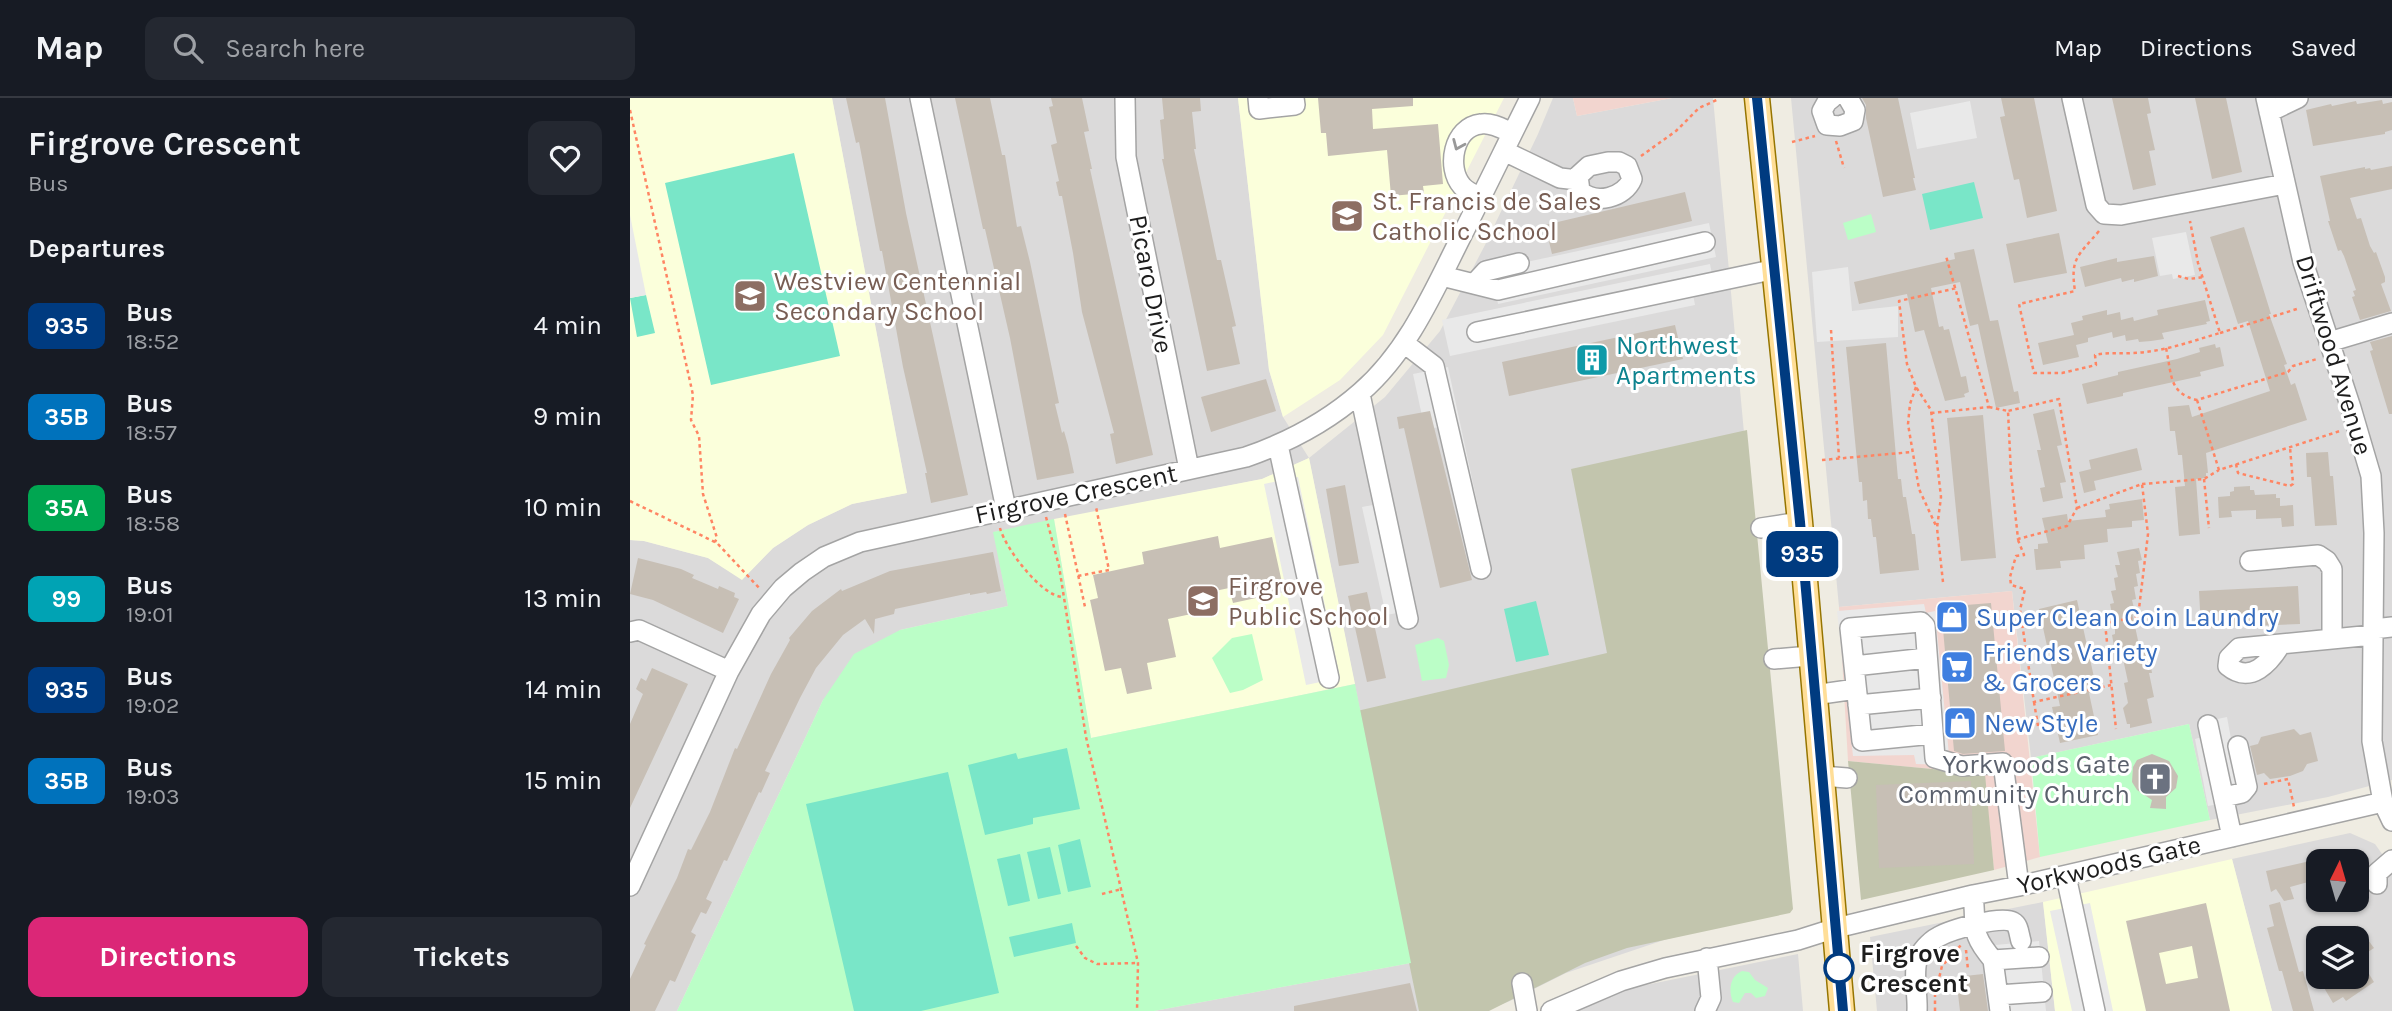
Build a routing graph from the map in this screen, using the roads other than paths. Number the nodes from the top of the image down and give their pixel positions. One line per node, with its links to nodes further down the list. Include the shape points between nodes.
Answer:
1 (919, 98): 28 (street)
2 (1125, 98): 27 (street, Picaro Drive, via 1126,157)
3 (1258, 98): 4 (street, via 1259,109 1295,106)
4 (1294, 98)
5 (1530, 98): 12 (street, Firgrove Crescent)
6 (1757, 98): 18 (main road)
7 (1832, 98): 8 (street, via 1822,111 1827,125 1840,126 1853,121 1855,110)
8 (1849, 98)
9 (2072, 98): 14 (street, via 2096,205 2104,214 2121,215)
10 (2298, 98): 11 (street)
11 (2268, 105): 14 (street, Driftwood Avenue)
12 (1508, 142): 13 (street, via 1560,178); 15 (street, Firgrove Crescent); 15 (street, one-way to 15, via 1491,125 1471,127 1460,137 1454,150 1454,171 1462,187)
13 (1578, 180): 13 (street, via 1582,170 1608,162 1627,166 1632,178 1622,193 1606,198 1587,197)
14 (2285, 184): 23 (street, Driftwood Avenue, via 2303,262)
15 (1480, 198): 19 (street, Firgrove Crescent)
16 (1705, 242): 20 (street, via 1498,290)
17 (1519, 263): 20 (street, via 1486,271)
18 (1776, 269): 22 (street); 29 (main road)
19 (1442, 276): 20 (street); 24 (street, Firgrove Crescent)
20 (1475, 284)
21 (2392, 323): 23 (street)
22 (1477, 332)
23 (2329, 342): 34 (street, Driftwood Avenue, via 2371,476)
24 (1404, 343): 25 (street, Firgrove Crescent); 32 (street, via 1434,366)
25 (1360, 394): 26 (street, Firgrove Crescent, via 1332,416); 33 (street)
26 (1278, 445): 27 (street, Firgrove Crescent, via 1247,457); 43 (street)
27 (1189, 469): 28 (street, Firgrove Crescent)
28 (1001, 510): 42 (street, Firgrove Crescent, via 860,541 824,557 766,607)
29 (1800, 522): 30 (street); 38 (main road)
30 (1761, 528)
31 (2250, 561): 36 (street, via 2318,555 2327,561 2332,569)
32 (1481, 569)
33 (1408, 619)
34 (2379, 631): 36 (street); 53 (street, Driftwood Avenue, via 2372,741)
35 (630, 632): 42 (street, via 639,630)
36 (2332, 639): 37 (street)
37 (2281, 644)
38 (1810, 656): 40 (street); 44 (main road)
39 (1927, 658): 41 (street); 41 (street, via 1921,622 1850,628); 46 (street)
40 (1774, 659)
41 (1854, 666): 45 (street)
42 (729, 671): 59 (street, Firgrove Crescent)
43 (1329, 678)
44 (1814, 695): 45 (street); 50 (main road)
45 (1857, 697): 46 (street); 48 (street, via 1862,741)
46 (1931, 698): 48 (street)
47 (2208, 725): 52 (street)
48 (1933, 734): 60 (street, via 1936,758 1962,766 2003,762)
49 (2238, 746): 52 (street, via 2247,787 2242,793)
50 (1822, 776): 51 (street); 63 (main road)
51 (1847, 778)
52 (2224, 797): 55 (street)
53 (2383, 802): 54 (street, Driftwood Avenue); 55 (street, Yorkwoods Gate)
54 (2392, 821)
55 (2232, 837): 57 (street, Yorkwoods Gate)
56 (2392, 860): 58 (street, via 2377,873)
57 (2066, 876): 60 (street, Yorkwoods Gate); 76 (street)
58 (2376, 884)
59 (630, 886)
60 (2019, 886): 61 (street, Yorkwoods Gate)
61 (1973, 895): 62 (street); 63 (street, Yorkwoods Gate)
62 (1973, 925): 64 (street, via 2012,921); 67 (street, via 1980,945); 75 (street, via 1936,937 1925,948 1917,962)
63 (1836, 928): 66 (street); 74 (main road)
64 (2021, 942)
65 (2039, 957): 67 (street)
66 (1707, 958): 71 (street, via 1620,981); 73 (street, via 1711,998)
67 (1993, 960): 70 (street)
68 (1521, 983): 72 (street)
69 (2042, 992): 70 (street)
70 (1999, 1003)
71 (1560, 1009)
72 (1527, 1011)
73 (1705, 1011)
74 (1842, 1011)
75 (1917, 1011)
76 (2095, 1011)

